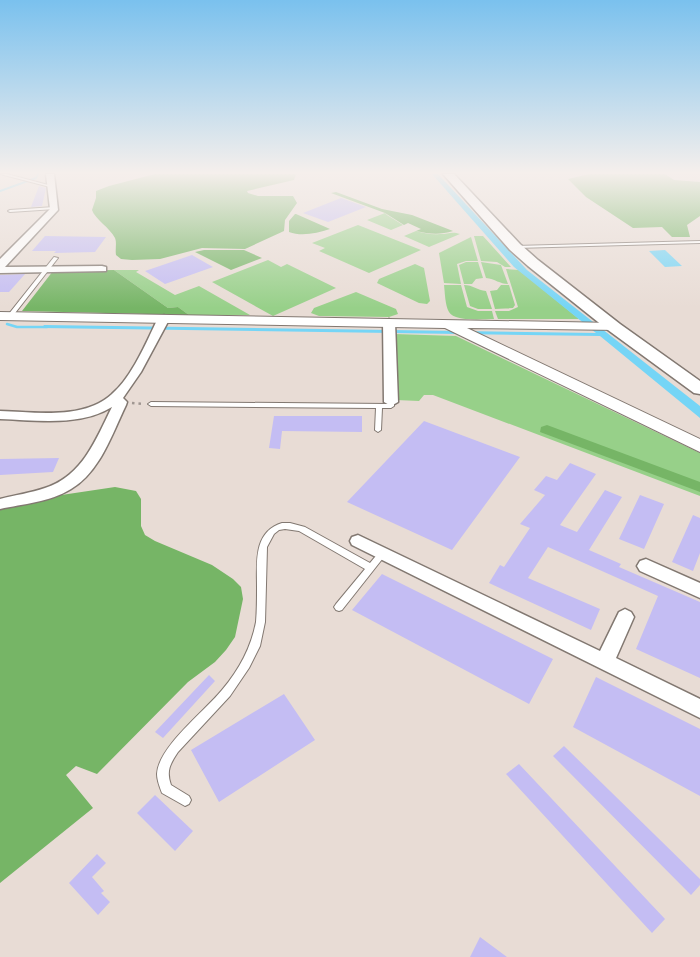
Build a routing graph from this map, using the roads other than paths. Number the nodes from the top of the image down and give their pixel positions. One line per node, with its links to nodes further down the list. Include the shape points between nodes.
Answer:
1 (46, 219): 8 (street, via 1,264)
2 (489, 219): 4 (main road)
3 (700, 242): 4 (lane)
4 (515, 247): 12 (main road)
5 (56, 258): 6 (lane)
6 (46, 269): 7 (street); 8 (street); 9 (lane)
7 (102, 269)
8 (0, 270)
9 (5, 316): 11 (street)
10 (445, 323): 12 (street); 13 (street); 20 (street)
11 (161, 324): 13 (street); 15 (street)
12 (614, 327): 14 (main road)
13 (389, 329): 17 (street)
14 (700, 388)
15 (119, 400): 18 (street, via 72,415); 21 (street, via 90,463 79,476 50,492)
16 (151, 404): 17 (lane)
17 (385, 404): 19 (lane)
18 (0, 415)
19 (378, 430)
20 (700, 446)
21 (0, 504)
22 (358, 540): 23 (street)
23 (383, 553): 25 (lane); 29 (street)
24 (646, 566): 26 (street)
25 (371, 568): 27 (lane); 31 (lane, via 302,529 279,527 268,535 264,546 258,638 246,666 170,753 162,773 166,789)
26 (700, 591)
27 (339, 607)
28 (625, 617): 29 (street)
29 (605, 662): 30 (street)
30 (700, 709)
31 (185, 800)

